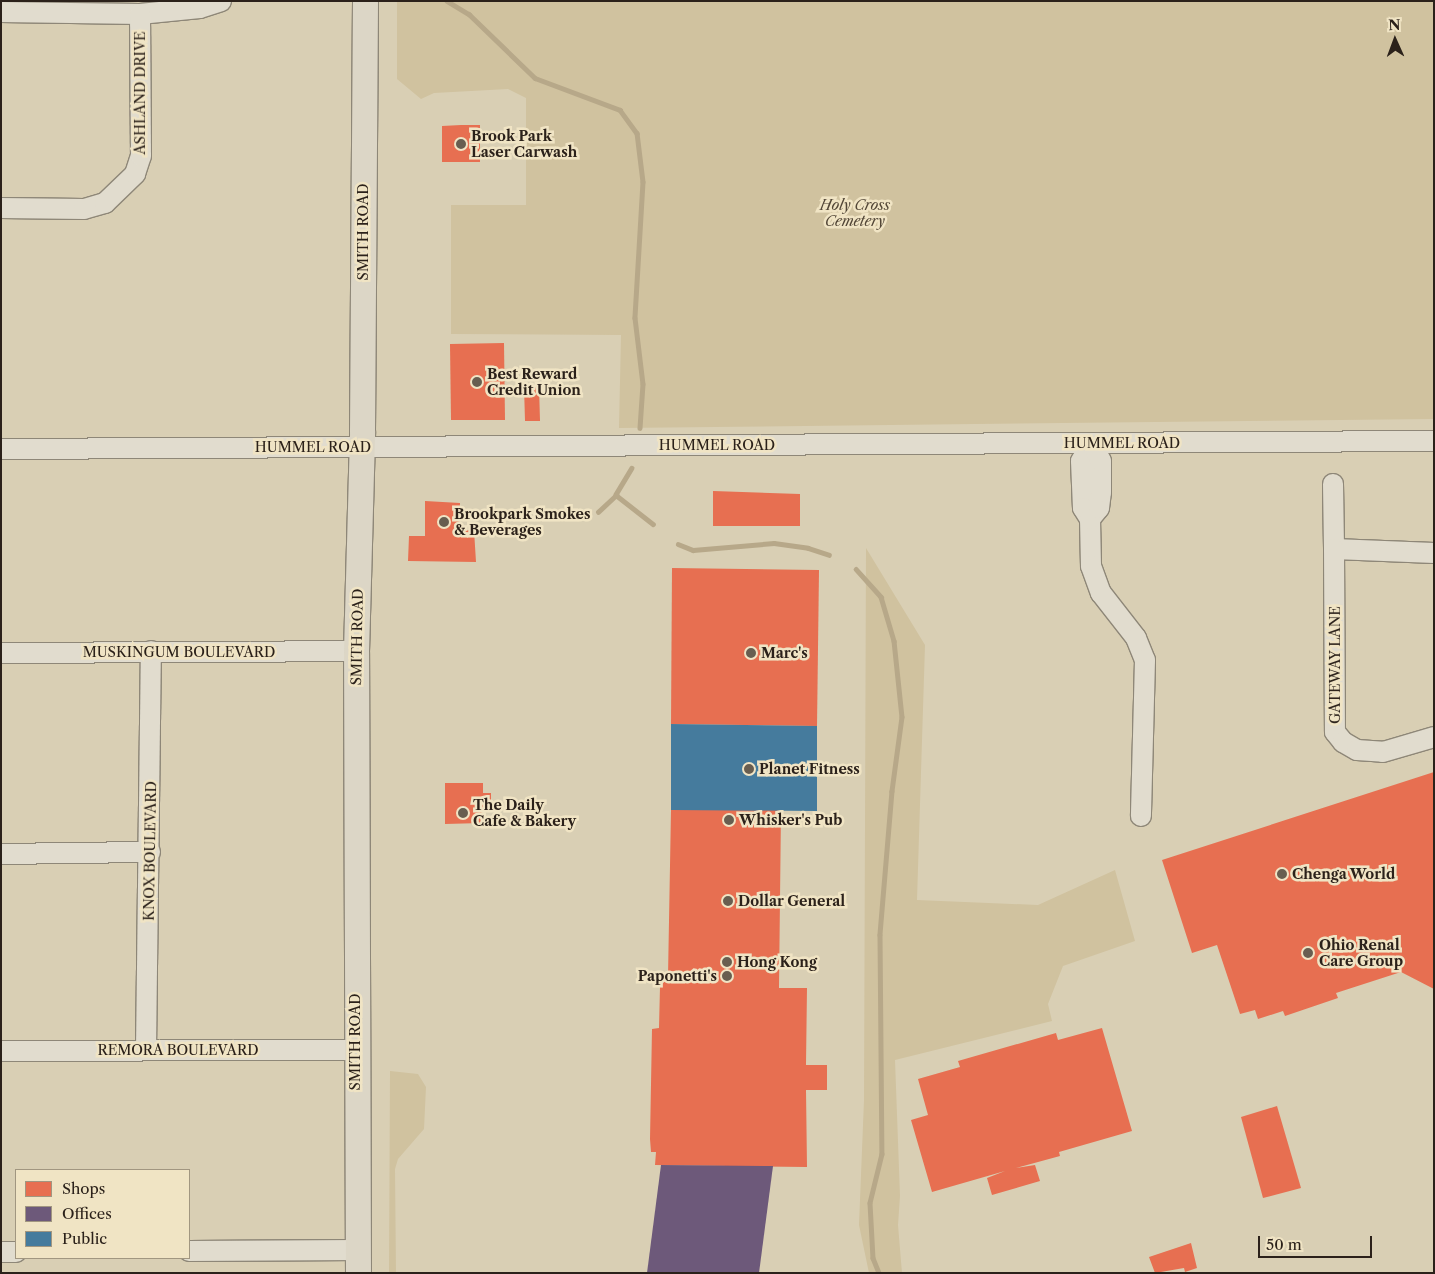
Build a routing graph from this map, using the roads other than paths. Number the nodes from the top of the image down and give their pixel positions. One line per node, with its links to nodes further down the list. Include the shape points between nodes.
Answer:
1 (221, 1): 4 (street, via 200,8)
2 (365, 1): 8 (main road, SMITH ROAD)
3 (1, 12): 4 (street)
4 (140, 14): 5 (street, ASHLAND DRIVE, via 142,156 135,174 105,203 84,209)
5 (1, 208)
6 (1434, 441): 7 (street, HUMMEL ROAD)
7 (1092, 443): 8 (street, HUMMEL ROAD); 17 (street, via 1101,461 1101,492 1100,508 1090,519 1089,552 1098,586 1136,638 1146,660)
8 (362, 447): 9 (street, HUMMEL ROAD); 13 (main road, SMITH ROAD)
9 (1, 449)
10 (1333, 484): 11 (street, GATEWAY LANE)
11 (1334, 549): 12 (street); 16 (street, GATEWAY LANE, via 1335,732 1343,742 1357,750 1383,752)
12 (1434, 553)
13 (356, 651): 15 (street, MUSKINGUM BOULEVARD); 21 (main road, SMITH ROAD)
14 (1, 652): 15 (street, MUSKINGUM BOULEVARD)
15 (151, 652): 18 (street, KNOX BOULEVARD)
16 (1434, 736)
17 (1142, 816)
18 (150, 852): 19 (street); 20 (street, KNOX BOULEVARD)
19 (1, 854)
20 (146, 1050): 21 (street, REMORA BOULEVARD); 22 (street, REMORA BOULEVARD)
21 (355, 1050): 26 (main road, SMITH ROAD)
22 (1, 1051)
23 (190, 1251): 26 (street)
24 (1, 1252): 25 (street)
25 (15, 1252)
26 (358, 1262)

